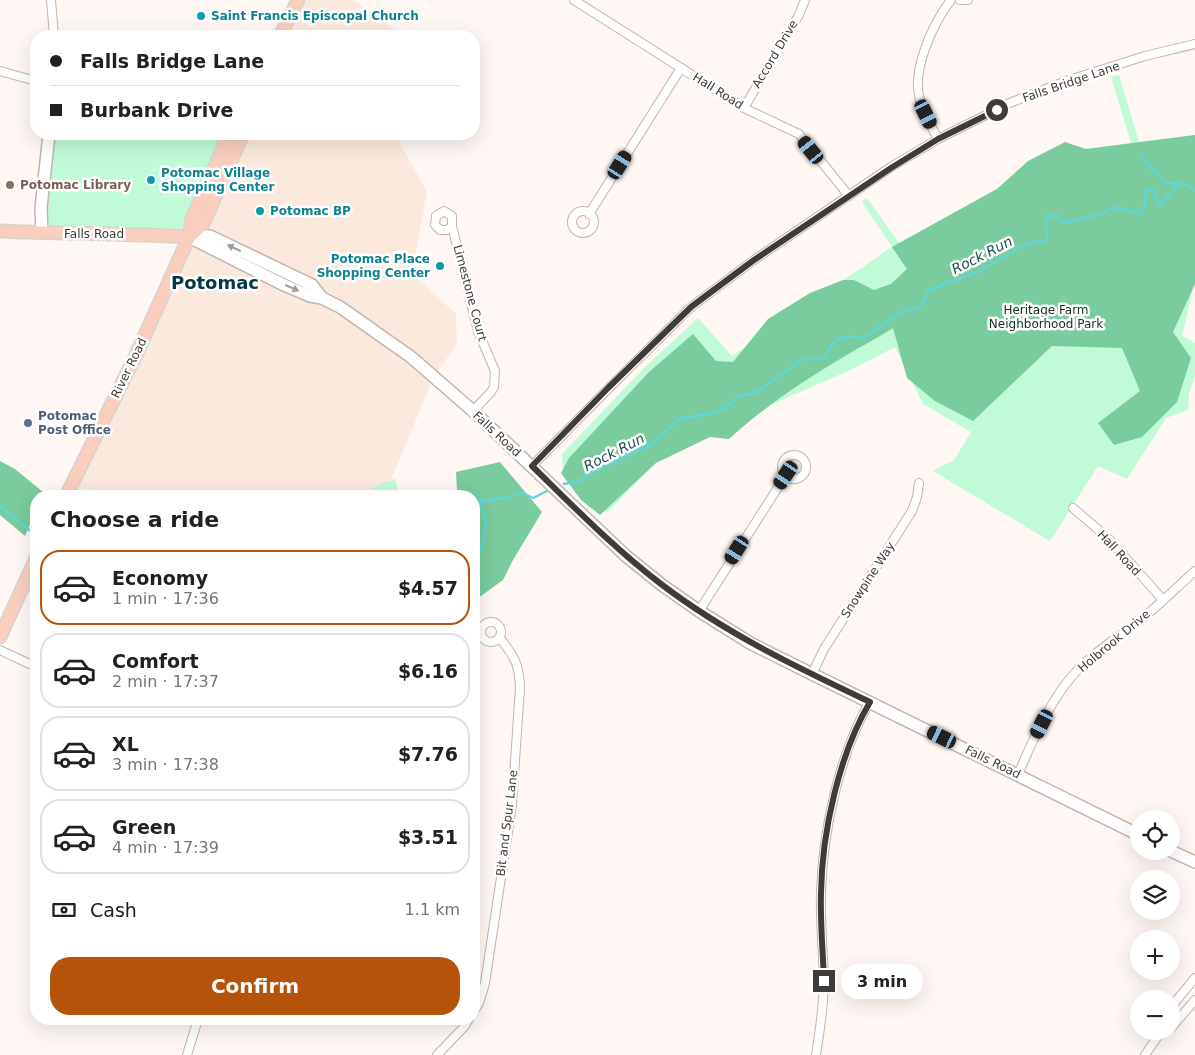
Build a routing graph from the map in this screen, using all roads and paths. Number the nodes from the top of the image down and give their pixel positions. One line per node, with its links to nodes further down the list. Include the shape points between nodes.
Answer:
1 (51, 0): 8 (street)
2 (298, 0): 9 (main road)
3 (574, 0): 11 (street, Hall Road)
4 (805, 0): 14 (street, Accord Drive)
5 (951, 0): 15 (street, via 942,11 918,72 920,101)
6 (960, 0): 7 (street)
7 (968, 0)
8 (54, 30)
9 (283, 30)
10 (1195, 44): 15 (street, Falls Bridge Lane, via 1069,80 1012,102)
11 (681, 68): 14 (street, Hall Road); 20 (street)
12 (0, 71): 13 (street)
13 (30, 79)
14 (744, 108): 19 (street, Hall Road, via 799,134)
15 (938, 139): 19 (street, Falls Bridge Lane)
16 (48, 140): 23 (main road, via 41,208)
17 (226, 140): 24 (main road, River Road, via 192,220)
18 (240, 140): 24 (main road, River Road, via 203,224)
19 (849, 196): 26 (street, Falls Bridge Lane, via 691,307)
20 (589, 214)
21 (452, 226): 25 (street, Limestone Court, via 478,331 495,371 494,387)
22 (0, 231): 23 (main road, Falls Road)
23 (42, 233): 24 (main road, Falls Road)
24 (189, 238): 25 (main road, Falls Road, via 284,285 340,307 411,357); 29 (main road, River Road)
25 (473, 411): 26 (main road, Falls Road)
26 (532, 466): 34 (main road, Falls Road, via 626,556)
27 (786, 475): 34 (street)
28 (919, 483): 39 (street, Snowpine Way, via 912,511 824,649)
29 (69, 490)
30 (1074, 508): 33 (street, Hall Road, via 1109,539)
31 (30, 571): 35 (main road)
32 (1195, 571): 33 (street, Holbrook Drive)
33 (1163, 600): 41 (street, Holbrook Drive, via 1099,650 1073,675 1042,724)
34 (699, 611): 39 (main road, Falls Road)
35 (0, 637)
36 (500, 638): 47 (street, Bit and Spur Lane, via 515,659 520,688 512,805)
37 (0, 650): 38 (street)
38 (30, 664)
39 (812, 674): 40 (main road, Falls Road)
40 (870, 702): 41 (main road, Falls Road); 55 (street, via 844,765 826,832 821,892 823,1013)
41 (1018, 775): 42 (main road, Falls Road)
42 (1130, 830)
43 (1180, 855): 44 (main road)
44 (1195, 862)
45 (1195, 978): 46 (street)
46 (1180, 996)
47 (480, 999)
48 (1195, 1000): 49 (street)
49 (1180, 1018)
50 (196, 1025): 53 (street)
51 (465, 1025): 54 (street)
52 (1155, 1040): 56 (street)
53 (187, 1055)
54 (437, 1055)
55 (816, 1055)
56 (1145, 1055)

